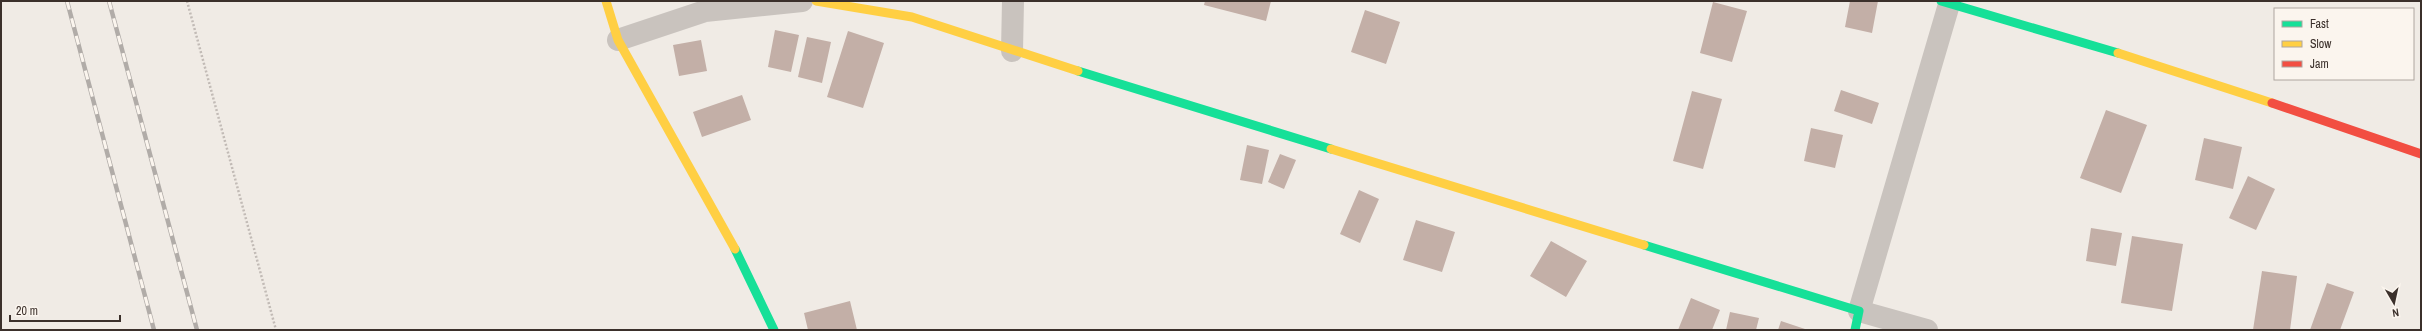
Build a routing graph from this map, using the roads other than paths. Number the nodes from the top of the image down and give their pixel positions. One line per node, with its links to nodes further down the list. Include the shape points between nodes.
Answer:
1 (606, 1): 6 (street)
2 (802, 1): 6 (street, via 706,11)
3 (816, 1): 7 (street, via 912,17)
4 (1013, 1): 7 (street)
5 (1947, 2): 8 (street, via 2167,67); 9 (street)
6 (618, 40): 10 (street, via 724,226)
7 (1012, 51): 9 (street)
8 (2421, 154)
9 (1857, 321): 11 (street)
10 (774, 330)
11 (1927, 330)

